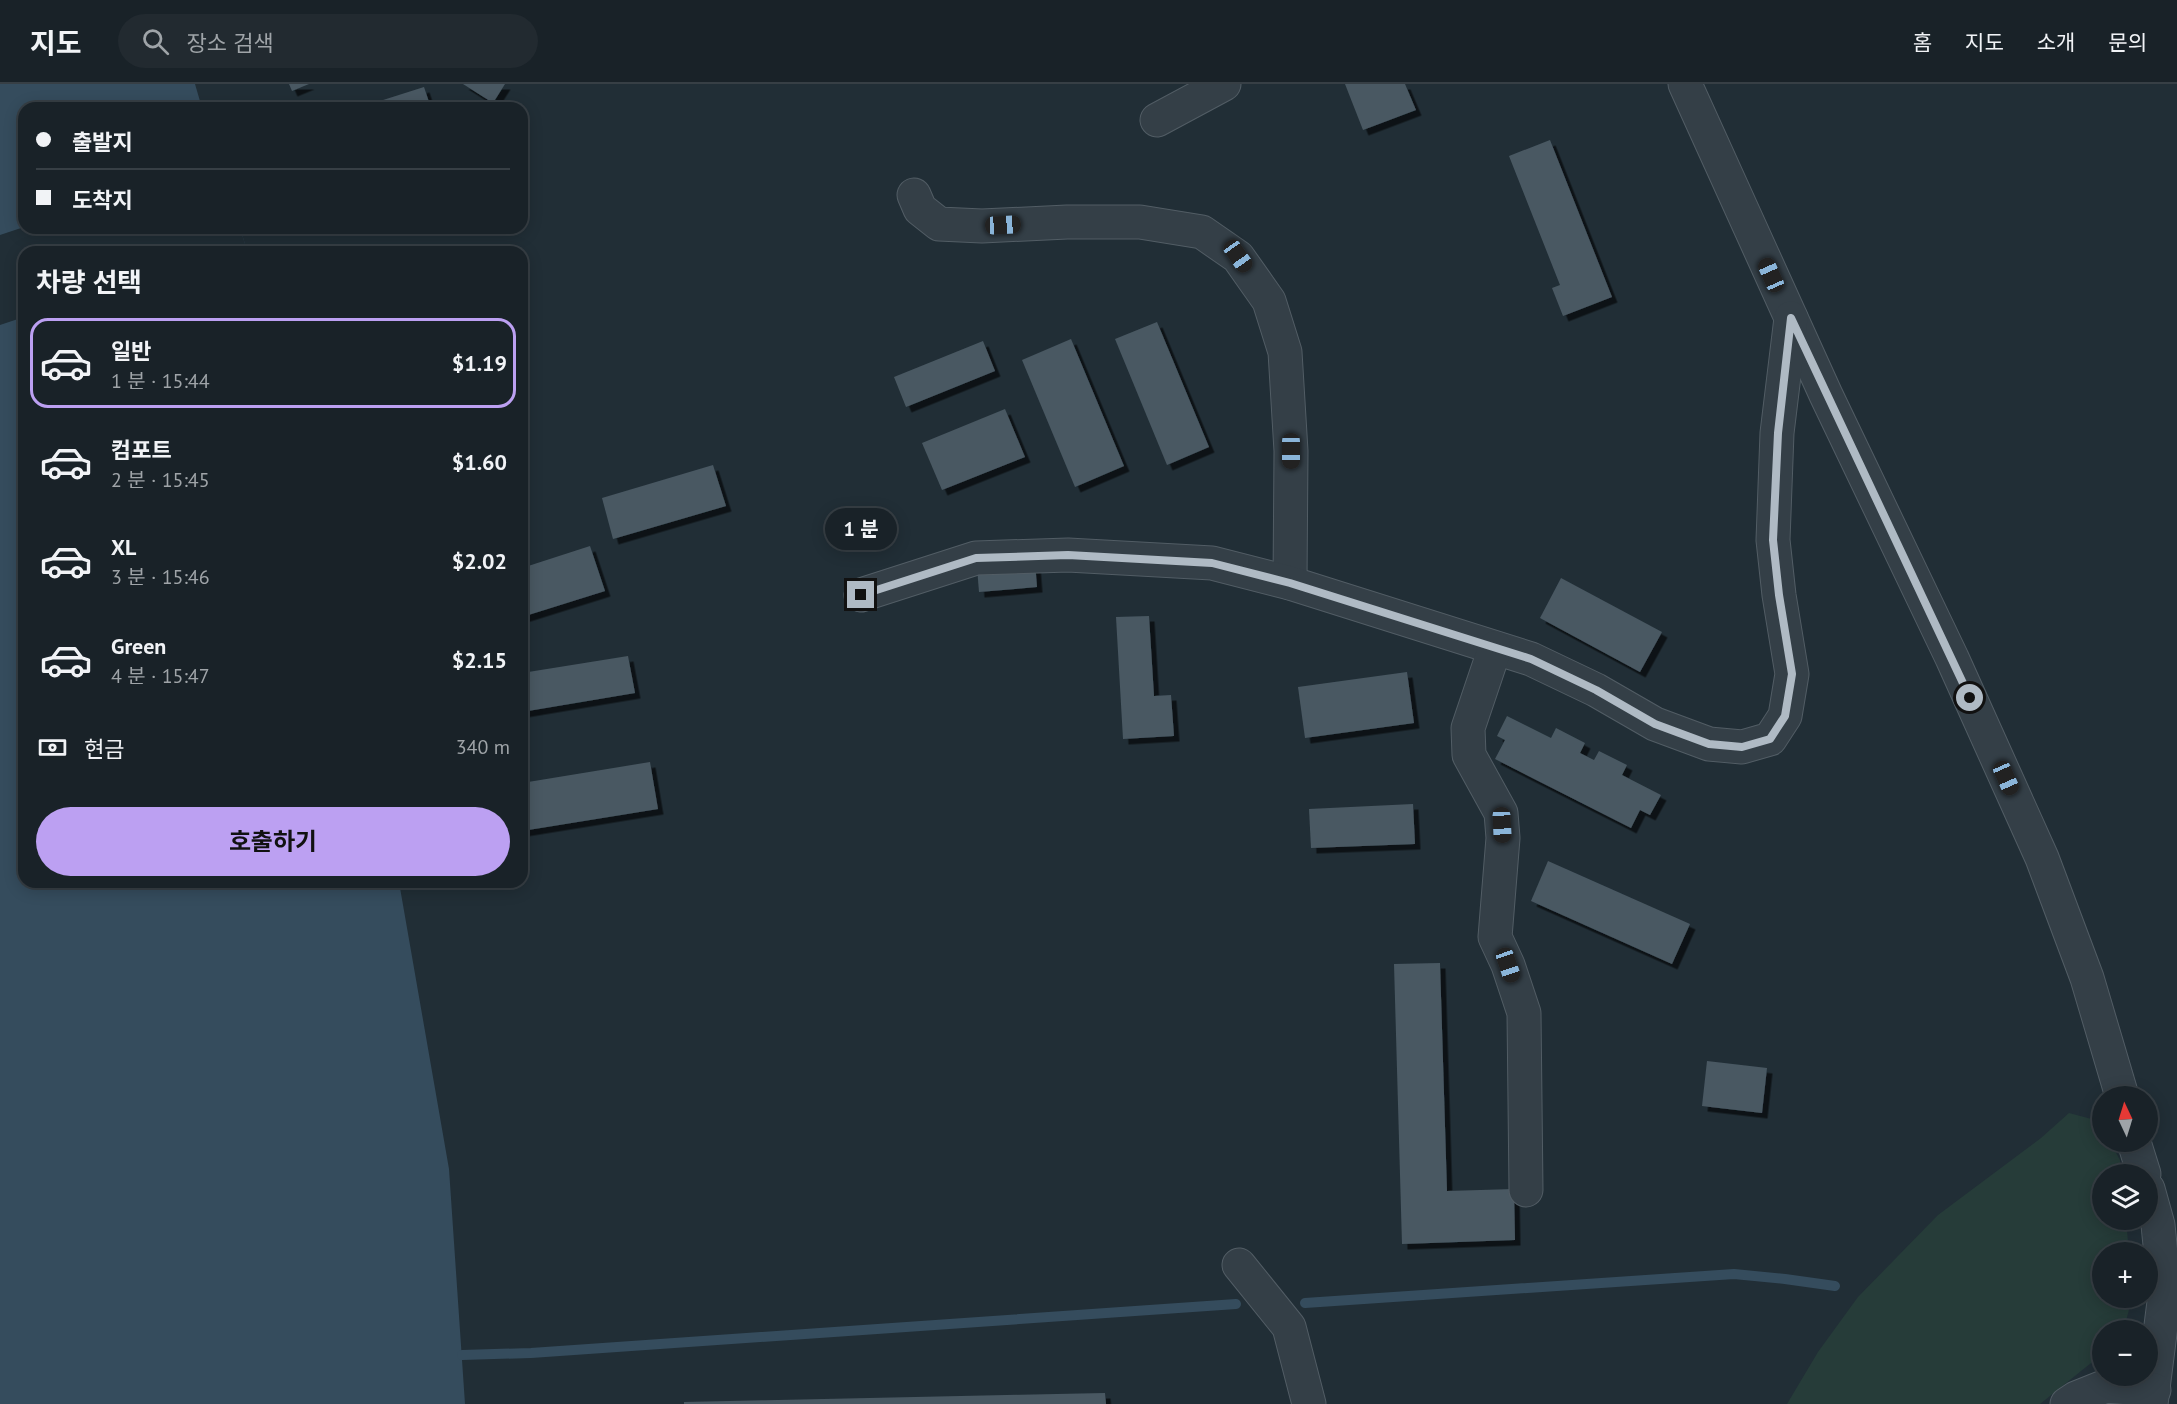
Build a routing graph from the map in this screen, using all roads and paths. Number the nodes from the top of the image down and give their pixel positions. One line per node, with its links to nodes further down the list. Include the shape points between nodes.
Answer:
1 (1224, 84): 3 (street)
2 (1685, 84): 5 (street)
3 (1157, 120)
4 (914, 195): 6 (street, via 920,209 939,224 1140,222 1202,232 1238,256 1269,301 1285,352 1291,451)
5 (1791, 318): 8 (street, via 1778,433 1773,540 1792,674 1785,716 1770,739 1742,747 1709,744 1655,724 1531,659); 9 (street, via 2042,858 2087,978)
6 (1290, 583): 7 (street, via 1212,563 1068,555 976,558); 8 (street)
7 (861, 595)
8 (1495, 648): 10 (street, via 1468,728 1469,755 1501,813 1503,838 1495,938 1524,1014)
9 (2119, 1086)
10 (1526, 1190)
11 (2158, 1225): 13 (street, via 2165,1294)
12 (1239, 1265): 14 (street, via 1289,1327)
13 (2155, 1399): 15 (street, via 2106,1386)
14 (1309, 1404)
15 (2067, 1404)

